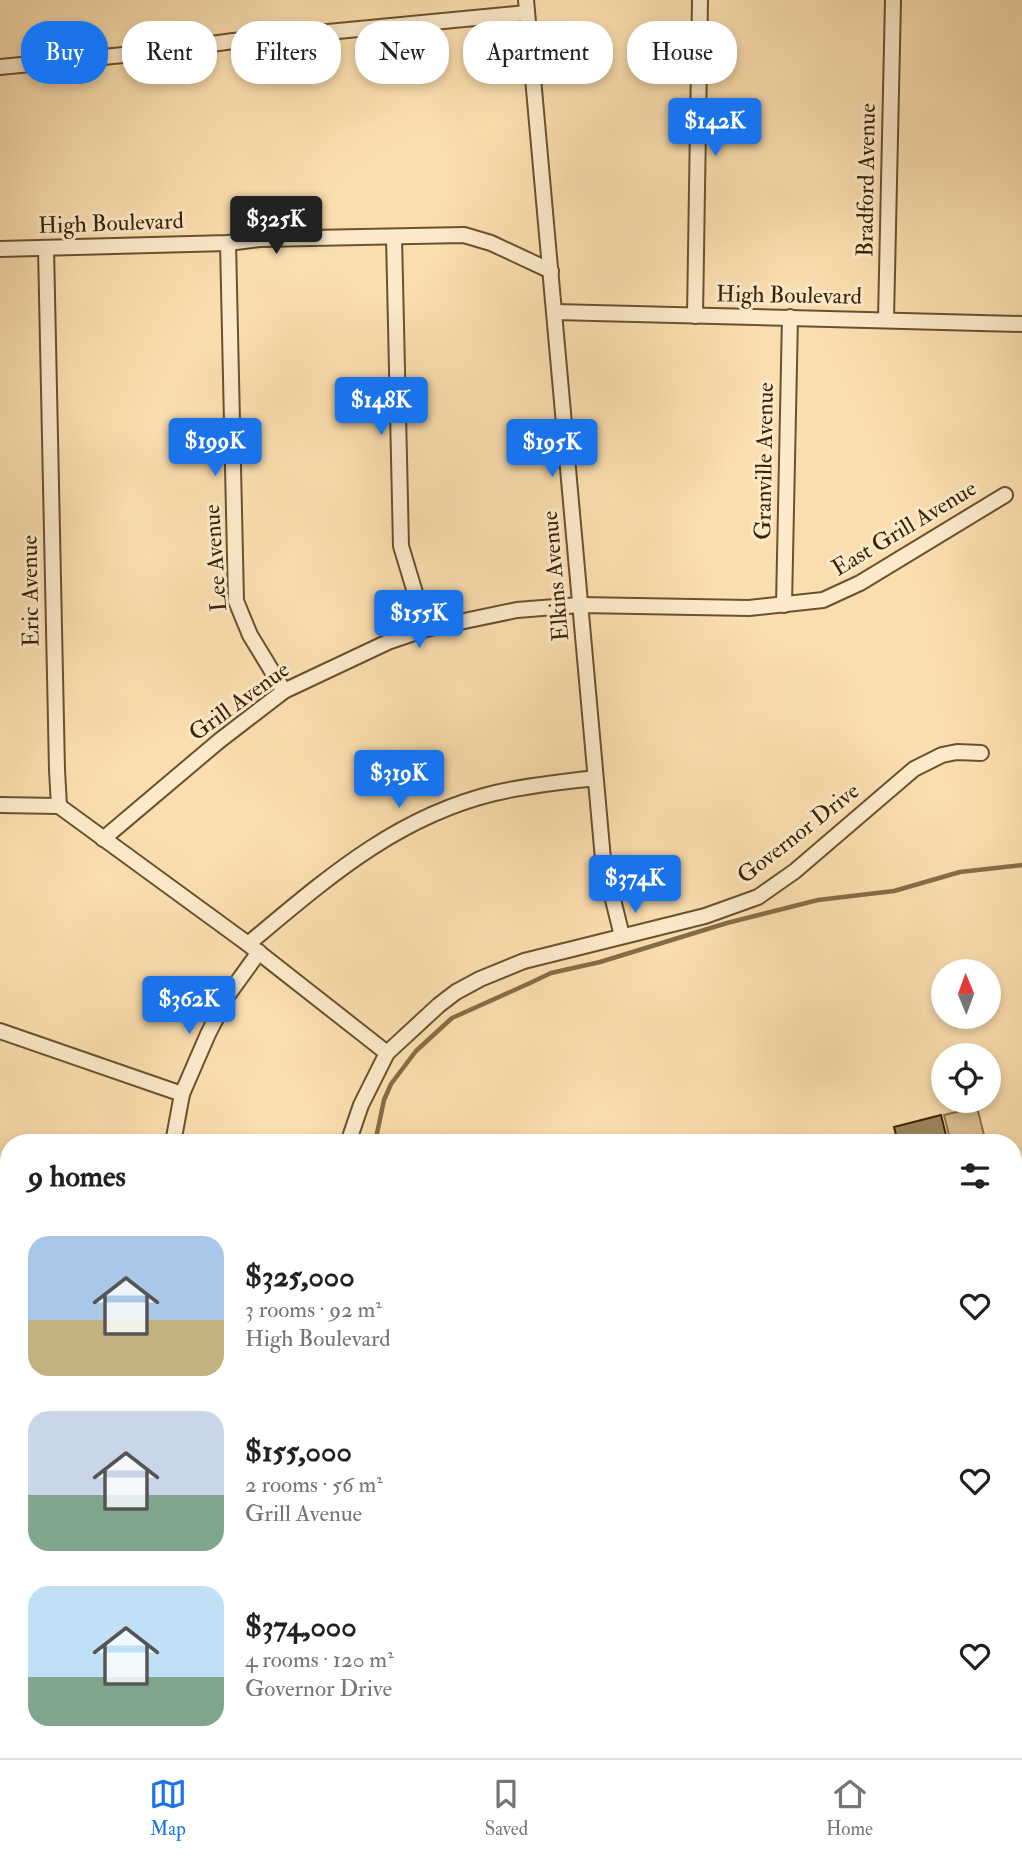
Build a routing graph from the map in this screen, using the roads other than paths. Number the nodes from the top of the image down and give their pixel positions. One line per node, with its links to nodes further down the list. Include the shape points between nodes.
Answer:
1 (700, 0): 11 (street)
2 (893, 0): 13 (street, Bradford Avenue)
3 (526, 7): 4 (street); 9 (street, Elkins Avenue)
4 (0, 67)
5 (394, 237): 6 (street, High Boulevard); 9 (street, High Boulevard, via 464,235); 18 (street, via 401,546)
6 (228, 243): 7 (street, High Boulevard); 19 (street, Lee Avenue, via 236,601 250,635)
7 (46, 248): 8 (street, High Boulevard); 23 (street, Eric Avenue)
8 (0, 249)
9 (551, 271): 10 (street, Elkins Avenue)
10 (555, 312): 11 (street, High Boulevard); 16 (street, Elkins Avenue)
11 (695, 316): 12 (street, High Boulevard)
12 (790, 317): 13 (street, High Boulevard); 17 (street, Granville Avenue)
13 (886, 319): 14 (street, High Boulevard)
14 (1022, 324)
15 (1004, 495): 17 (street, East Grill Avenue, via 843,593)
16 (580, 605): 17 (street, Grill Avenue); 18 (street, Grill Avenue, via 517,610); 21 (street, Elkins Avenue)
17 (784, 605)
18 (426, 629): 19 (street, Grill Avenue, via 361,653)
19 (284, 691): 24 (street, Grill Avenue)
20 (981, 753): 25 (street, Governor Drive, via 942,755 914,769 758,897 705,916)
21 (596, 778): 25 (street, Elkins Avenue, via 603,859); 26 (street, via 494,793 406,826 334,873)
22 (0, 805): 23 (street)
23 (60, 806): 24 (street)
24 (103, 839): 26 (street)
25 (622, 936): 28 (street, Governor Drive, via 546,954 480,979 439,1005)
26 (253, 948): 28 (street); 29 (street)
27 (0, 1031): 29 (street)
28 (387, 1053): 31 (street, Governor Drive)
29 (183, 1094): 30 (street)
30 (175, 1134)
31 (351, 1134)

